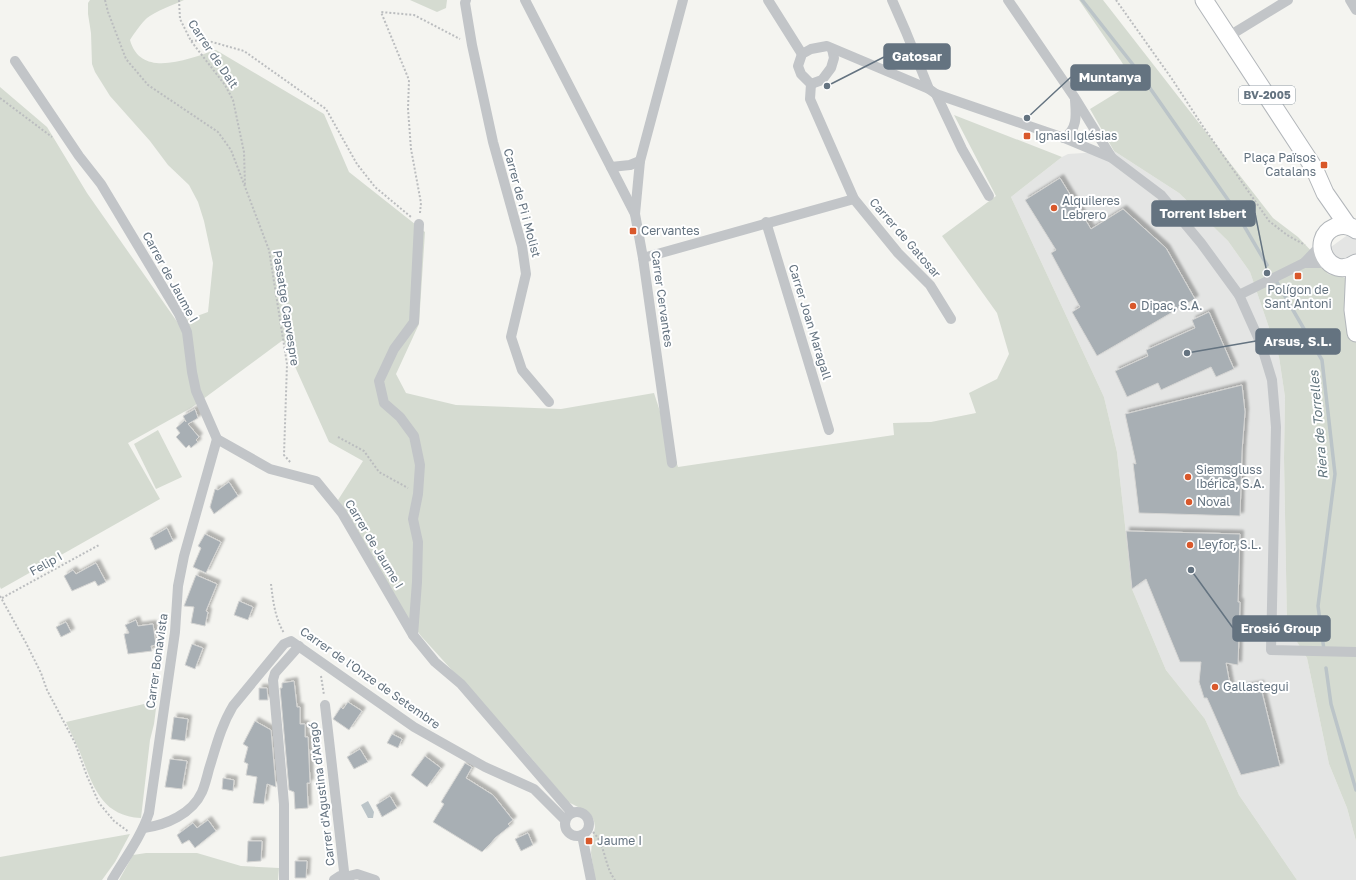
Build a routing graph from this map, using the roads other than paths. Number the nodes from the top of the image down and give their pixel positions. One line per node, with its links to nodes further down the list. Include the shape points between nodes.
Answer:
1 (466, 0): 38 (street, Carrer de Pi i Molist, via 472,45 493,142 522,246 526,274 511,337 522,370)
2 (525, 0): 21 (street)
3 (683, 0): 20 (street, Carrer Cervantes)
4 (768, 0): 13 (street)
5 (892, 0): 16 (street)
6 (1008, 0): 17 (street)
7 (1204, 0): 11 (main road, BV-2005)
8 (1288, 0): 11 (street)
9 (1350, 0): 10 (street)
10 (1356, 10)
11 (1229, 36): 22 (main road, BV-2005, via 1314,168)
12 (832, 48): 13 (street, via 827,46 811,49); 15 (street, via 834,58 831,68 822,80); 16 (street)
13 (802, 54): 15 (street, via 798,66 801,74)
14 (15, 61): 40 (street, Carrer de Jaume I, via 101,184 178,314 186,332 196,391)
15 (811, 84): 24 (street, Carrer de Gatosar, via 810,99)
16 (933, 92): 18 (street); 23 (street)
17 (1075, 98): 18 (street, via 1077,118 1069,134); 19 (street)
18 (1064, 138): 19 (street)
19 (1112, 158): 34 (street, via 1162,195)
20 (640, 161): 21 (street); 25 (street, Carrer Cervantes)
21 (611, 167): 25 (street)
22 (1325, 193): 28 (main road, BV-2005); 29 (main road, BV-2005, via 1328,222)
23 (989, 196)
24 (854, 199): 26 (street); 36 (street, Carrer de Gatosar, via 898,253 930,285)
25 (635, 214): 30 (street, Carrer Cervantes)
26 (766, 222): 30 (street); 39 (street, Carrer Joan Maragall)
27 (419, 224): 42 (street, via 414,322 394,349 380,381 384,403 400,417 414,436 420,465 413,519 418,542 418,582)
28 (1352, 228): 29 (main road, BV-2005, via 1337,226)
29 (1322, 242): 31 (street); 32 (main road, BV-2005, via 1324,254)
30 (643, 258): 41 (street, Carrer Cervantes)
31 (1304, 263): 32 (street); 34 (street)
32 (1333, 264): 33 (main road, BV-2005, via 1345,268); 35 (main road, BV-2005)
33 (1356, 264): 35 (main road, BV-2005)
34 (1239, 295): 44 (street, via 1261,344 1272,380 1275,419 1271,650)
35 (1352, 310): 37 (main road, BV-2005)
36 (951, 319)
37 (1356, 333)
38 (549, 402)
39 (829, 430)
40 (217, 439): 42 (street, Carrer de Jaume I, via 270,469 316,481 342,513); 47 (street, Carrer Bonavista, via 178,586 175,632 149,813)
41 (672, 463)
42 (413, 635): 46 (street, Carrer de Jaume I, via 435,662 466,690)
43 (295, 644): 46 (street, Carrer de l'Onze de Setembre, via 414,727 485,767 534,789); 47 (street, via 284,644 233,706 220,731 202,792 196,802 188,810 161,825); 51 (street, via 273,680 284,804)
44 (1356, 652)
45 (325, 705): 49 (street, Carrer d'Agustina d'Aragó)
46 (569, 816): 48 (street, Carrer de Jaume I, via 578,812 586,815 589,822); 48 (street, Carrer de Jaume I, via 565,827 569,834 575,836)
47 (144, 828): 50 (street, Carrer Bonavista)
48 (585, 832): 54 (street, Carrer de Jaume I)
49 (345, 878): 52 (street, via 340,876); 53 (street, via 357,874)
50 (112, 880)
51 (284, 880)
52 (334, 880)
53 (375, 880)
54 (591, 880)

